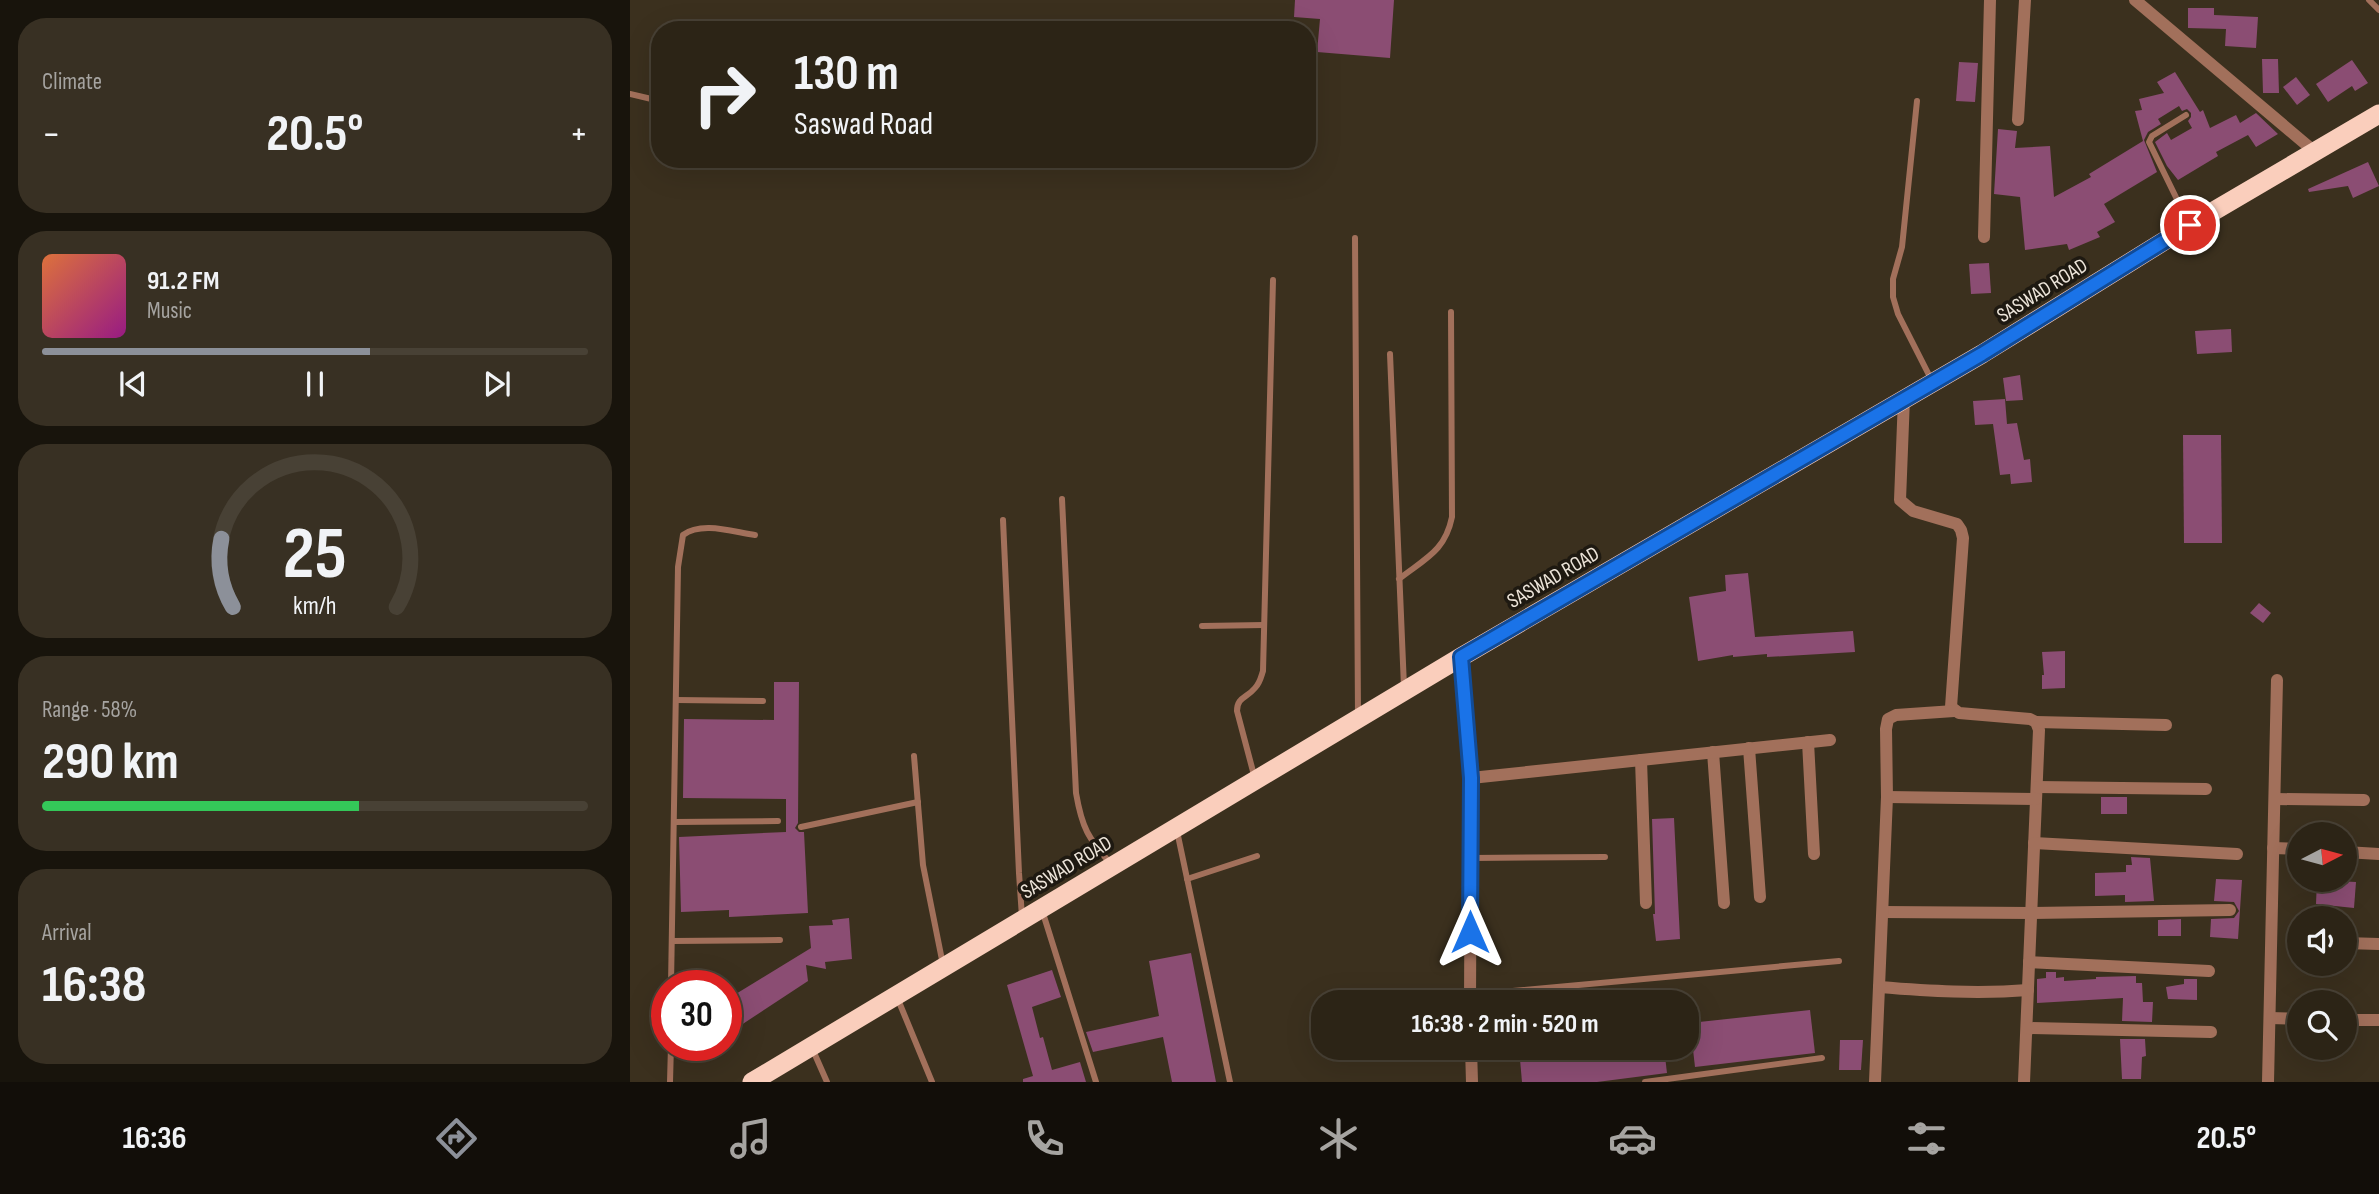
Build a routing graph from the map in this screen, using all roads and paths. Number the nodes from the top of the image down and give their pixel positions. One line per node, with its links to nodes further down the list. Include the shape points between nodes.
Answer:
1 (1990, 0): 14 (street)
2 (2025, 0): 11 (street)
3 (2135, 0): 12 (street)
4 (2369, 0): 5 (lane)
5 (2379, 10)
6 (630, 94): 7 (lane)
7 (651, 99)
8 (1917, 101): 19 (lane, via 1893,297)
9 (2379, 114): 12 (highway, SASWAD ROAD)
10 (2186, 115): 13 (lane, via 2149,142)
11 (2018, 120)
12 (2315, 152): 13 (highway, SASWAD ROAD)
13 (2190, 225): 19 (highway, SASWAD ROAD)
14 (1984, 237)
15 (1355, 238): 33 (lane)
16 (1273, 280): 25 (lane)
17 (1451, 312): 24 (lane, via 1452,516 1441,547)
18 (1390, 354): 24 (lane)
19 (1932, 381): 20 (highway, SASWAD ROAD)
20 (1904, 398): 27 (highway, SASWAD ROAD); 32 (street, via 1900,500 1913,511 1957,524 1963,538 1951,696)
21 (1062, 499): 64 (lane, via 1076,793 1089,840)
22 (1003, 520): 73 (lane)
23 (755, 535): 30 (lane, via 705,528 683,535 678,567)
24 (1399, 579): 29 (lane)
25 (1264, 625): 26 (lane); 43 (lane, via 1263,671 1254,691 1237,704)
26 (1202, 626)
27 (1461, 657): 29 (highway, SASWAD ROAD); 42 (street)
28 (2277, 680): 47 (street)
29 (1404, 691): 33 (highway, SASWAD ROAD)
30 (676, 700): 31 (lane); 51 (lane)
31 (763, 701)
32 (1954, 711): 34 (street); 46 (street, via 1888,719)
33 (1358, 718): 43 (highway, SASWAD ROAD)
34 (2036, 722): 35 (street); 45 (street)
35 (2166, 724)
36 (1830, 740): 37 (street)
37 (1808, 742): 38 (street); 58 (street)
38 (1749, 748): 39 (street); 66 (street)
39 (1713, 752): 41 (street); 68 (street)
40 (914, 756): 49 (lane)
41 (1641, 760): 42 (street); 67 (street)
42 (1471, 778): 63 (street)
43 (1255, 780): 53 (highway, SASWAD ROAD)
44 (2206, 789): 45 (street)
45 (2036, 793): 46 (street); 54 (street)
46 (1887, 797): 71 (street)
47 (2275, 799): 48 (street); 55 (street)
48 (2364, 800)
49 (918, 802): 52 (lane); 80 (lane, via 923,865)
50 (778, 821): 51 (lane)
51 (674, 822): 75 (lane)
52 (801, 827)
53 (1176, 827): 64 (highway, SASWAD ROAD); 65 (lane)
54 (2034, 843): 59 (street); 72 (street)
55 (2273, 848): 56 (street); 88 (street)
56 (2287, 849)
57 (2357, 853): 60 (street)
58 (1814, 854)
59 (2237, 854)
60 (2379, 854)
61 (1256, 856): 65 (lane)
62 (1605, 857): 63 (lane)
63 (1470, 858): 84 (street)
64 (1112, 865): 69 (highway, SASWAD ROAD)
65 (1187, 879): 103 (lane)
66 (1760, 897)
67 (1646, 902)
68 (1724, 903)
69 (1041, 908): 73 (highway, SASWAD ROAD); 102 (lane)
70 (2230, 910): 72 (street)
71 (1883, 912): 72 (street); 83 (street)
72 (2031, 913): 79 (street)
73 (1023, 919): 80 (highway, SASWAD ROAD)
74 (780, 940): 75 (lane)
75 (672, 941): 81 (lane)
76 (2357, 943): 77 (street)
77 (2379, 944)
78 (1839, 961): 85 (lane)
79 (2029, 962): 82 (street); 86 (street)
80 (943, 967): 87 (highway, SASWAD ROAD)
81 (671, 970)
82 (2209, 971)
83 (1879, 987): 86 (street, via 1991,993); 106 (street)
84 (1470, 990)
85 (1557, 990)
86 (2028, 990): 92 (street)
87 (896, 996): 94 (highway, SASWAD ROAD); 101 (lane)
88 (2270, 1018): 89 (street); 108 (street)
89 (2287, 1019)
90 (2357, 1020): 91 (street)
91 (2379, 1020)
92 (2027, 1028): 93 (street); 107 (street)
93 (2211, 1032)
94 (811, 1047): 99 (highway, SASWAD ROAD, via 778,1071); 100 (lane)
95 (1822, 1058): 105 (lane)
96 (1471, 1060): 104 (street)
97 (671, 1061): 98 (lane)
98 (670, 1082)
99 (752, 1082)
100 (827, 1082)
101 (932, 1082)
102 (1096, 1082)
103 (1230, 1082)
104 (1472, 1082)
105 (1644, 1082)
106 (1875, 1082)
107 (2024, 1082)
108 (2268, 1082)

